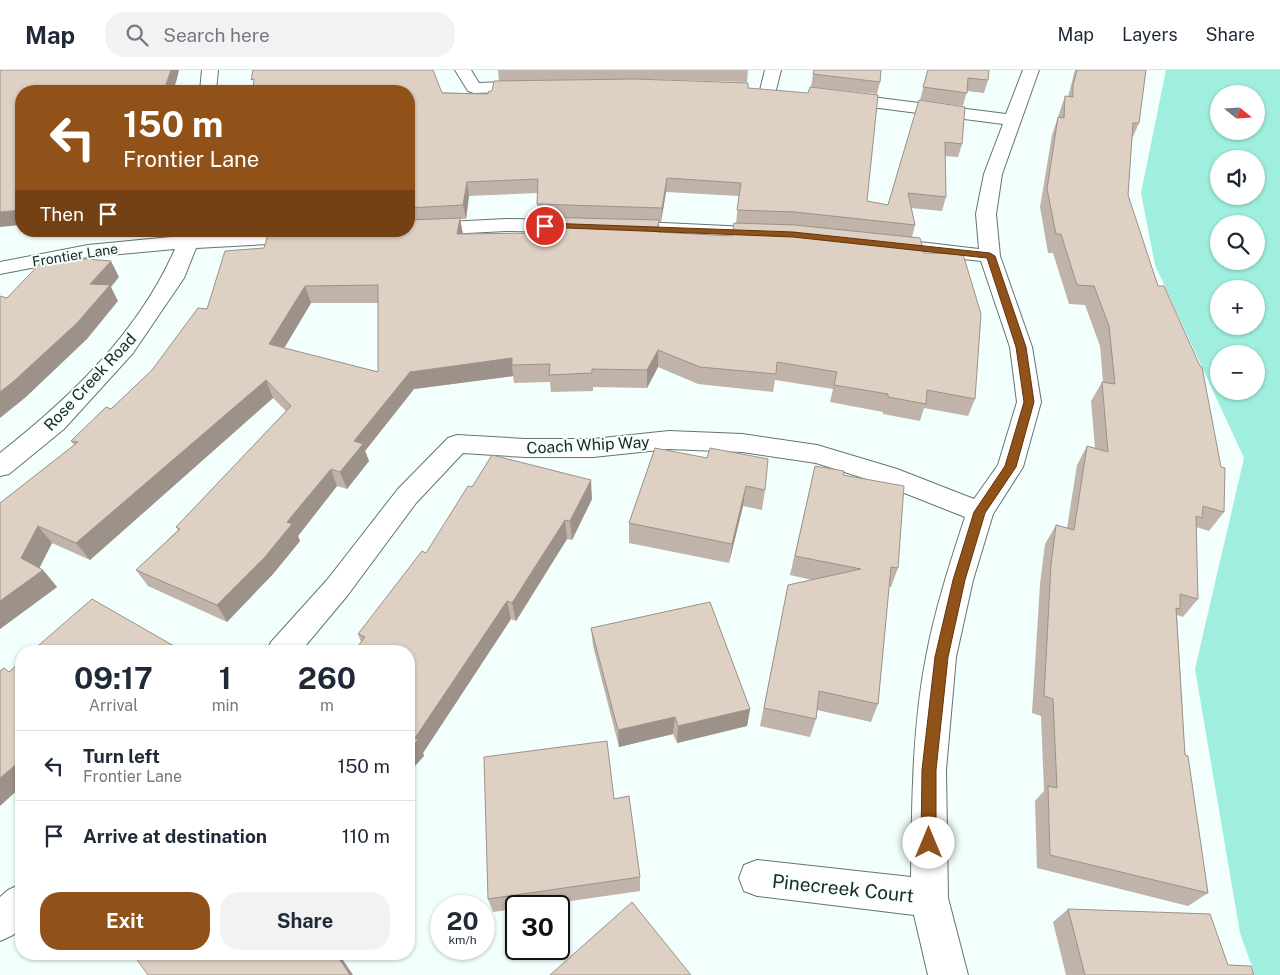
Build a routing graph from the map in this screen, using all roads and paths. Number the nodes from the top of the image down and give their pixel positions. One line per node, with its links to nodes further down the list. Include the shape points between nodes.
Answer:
1 (210, 70): 5 (street)
2 (463, 70): 6 (street, via 474,88)
3 (773, 70): 8 (street)
4 (1031, 70): 11 (street)
5 (209, 85)
6 (549, 86)
7 (750, 89): 8 (street)
8 (768, 90): 9 (street)
9 (786, 92)
10 (824, 96): 11 (street)
11 (1012, 120): 16 (street, via 993,174 986,214)
12 (415, 230): 13 (street, via 506,225 597,226)
13 (793, 234)
14 (192, 237): 17 (street, Frontier Lane, via 88,251); 18 (street, Rose Creek Road, via 173,278 125,348 55,423)
15 (862, 242): 16 (street)
16 (990, 256): 19 (street, via 1021,347 1029,402 1010,467)
17 (0, 268)
18 (0, 467)
19 (980, 512): 20 (street, Coach Whip Way, via 888,476 817,454 742,443 669,440 593,448 457,444 407,496); 22 (street, via 959,580 941,657 929,770)
20 (287, 645)
21 (757, 878): 22 (street, Pinecreek Court)
22 (929, 898): 25 (street)
23 (15, 908): 24 (street)
24 (0, 922)
25 (948, 975)

